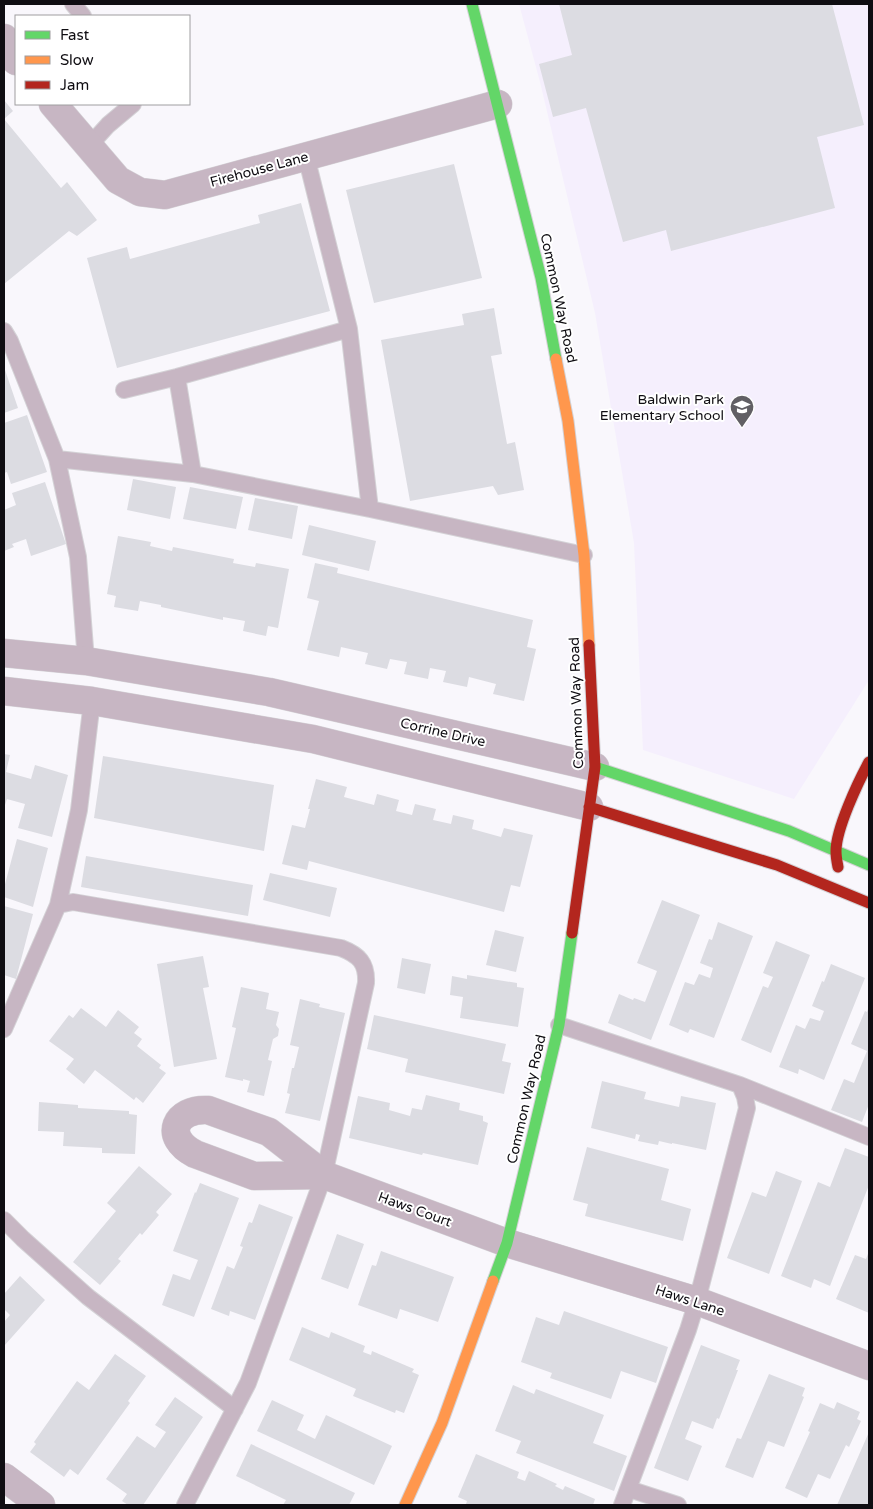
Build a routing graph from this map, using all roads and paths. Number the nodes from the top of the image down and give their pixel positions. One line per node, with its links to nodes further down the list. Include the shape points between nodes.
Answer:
1 (73, 4): 3 (lane)
2 (472, 4): 6 (street, Common Way Road)
3 (82, 15)
4 (4, 38): 5 (street)
5 (15, 60)
6 (498, 104): 10 (street, Firehouse Lane); 18 (street, Common Way Road, via 541,278 568,421)
7 (54, 105): 9 (street, Firehouse Lane)
8 (131, 105): 9 (lane)
9 (89, 146): 10 (street, Firehouse Lane, via 118,180 140,192 165,195)
10 (306, 156): 11 (lane)
11 (349, 329): 13 (lane); 17 (lane)
12 (4, 331): 15 (lane)
13 (177, 377): 14 (lane); 16 (lane)
14 (124, 390)
15 (57, 459): 16 (lane); 20 (lane, via 78,557)
16 (193, 474): 17 (lane)
17 (370, 509): 18 (lane)
18 (584, 555): 24 (street, Common Way Road)
19 (4, 654): 20 (street, Corrine Drive)
20 (86, 661): 24 (street, Corrine Drive, via 269,692)
21 (4, 691): 22 (street)
22 (92, 701): 25 (street, via 313,739); 31 (lane, via 79,810)
23 (869, 762): 26 (street, via 842,824)
24 (595, 767): 25 (street, Common Way Road); 26 (street, Corrine Drive, via 790,831)
25 (589, 807): 29 (street, via 777,865); 32 (street, Common Way Road)
26 (836, 850): 27 (street, Corrine Drive); 29 (street)
27 (869, 865)
28 (862, 877): 29 (street)
29 (840, 891): 30 (street)
30 (869, 902)
31 (58, 905): 33 (lane); 36 (lane, via 73,902 332,947 352,952 360,959 367,976 366,984)
32 (559, 1025): 34 (lane); 38 (street, Common Way Road)
33 (4, 1029)
34 (740, 1084): 35 (lane); 39 (lane, via 747,1108)
35 (869, 1137)
36 (324, 1175): 38 (street, Haws Court); 41 (lane, via 248,1383)
37 (4, 1220): 41 (lane, via 88,1297)
38 (506, 1243): 39 (street, Haws Lane); 46 (street, Common Way Road, via 442,1423)
39 (697, 1301): 40 (street, Haws Lane); 43 (lane)
40 (869, 1366)
41 (235, 1409): 45 (lane)
42 (4, 1477): 44 (street)
43 (629, 1489): 47 (lane); 48 (lane)
44 (41, 1505)
45 (185, 1505)
46 (405, 1505)
47 (622, 1505)
48 (678, 1505)

